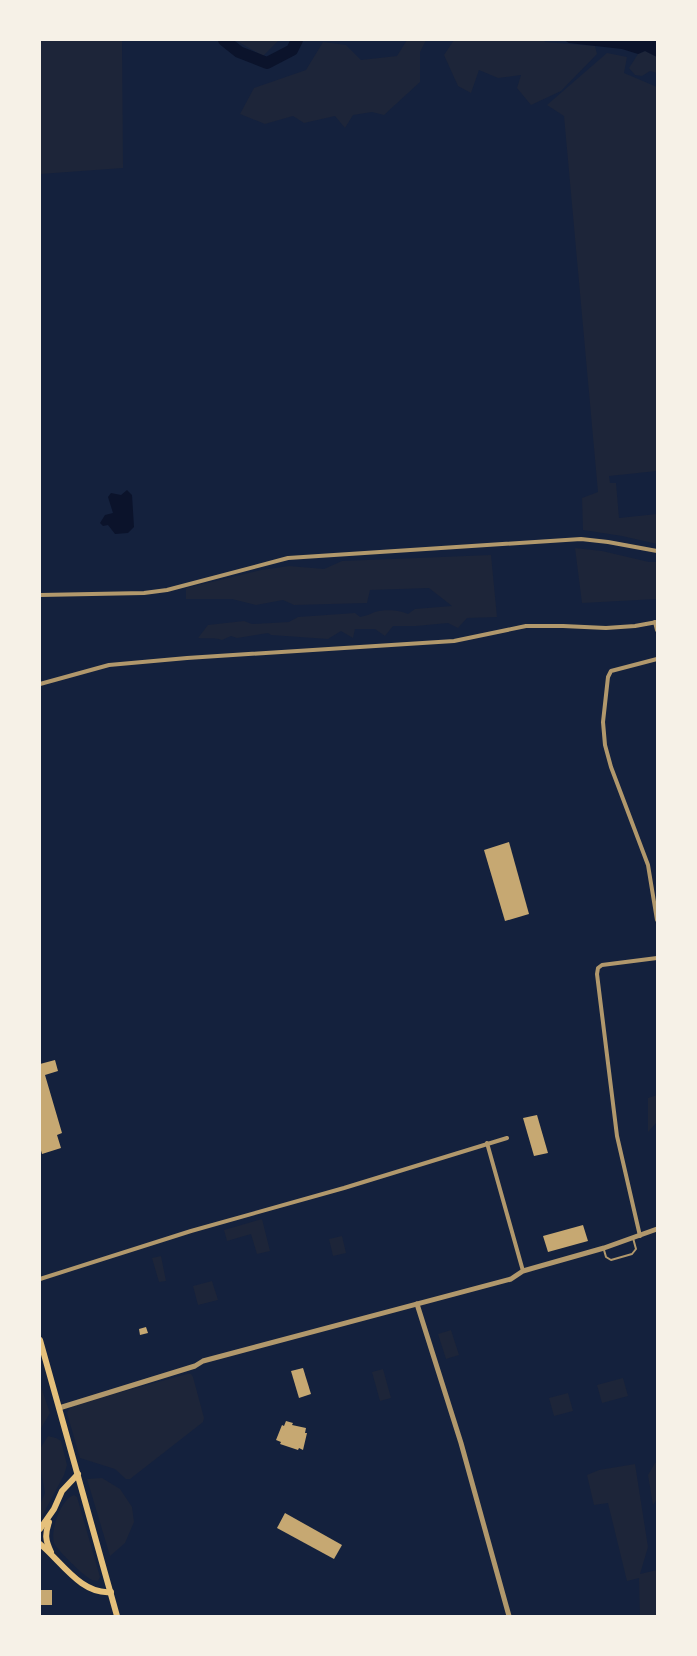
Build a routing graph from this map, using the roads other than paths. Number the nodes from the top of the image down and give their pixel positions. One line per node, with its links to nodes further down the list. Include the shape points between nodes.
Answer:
1 (657, 551): 2 (street, via 581,539 288,558 167,590)
2 (40, 595)
3 (656, 622): 4 (street); 6 (street, via 606,628 526,626 454,641 109,665)
4 (657, 630)
5 (657, 659): 7 (street, via 611,671 602,722 611,767 648,866)
6 (40, 684)
7 (657, 920)
8 (657, 958): 12 (street, via 602,965 597,974 617,1136)
9 (507, 1138): 10 (street)
10 (487, 1143): 15 (street); 16 (street)
11 (657, 1229): 12 (street)
12 (640, 1236): 13 (street)
13 (633, 1238): 14 (street); 14 (lane, via 636,1250 632,1254 612,1260 606,1257)
14 (604, 1248): 15 (street)
15 (523, 1271): 17 (street, via 511,1279)
16 (40, 1279)
17 (417, 1304): 19 (street, via 203,1361 144,1383); 27 (street, via 461,1443)
18 (40, 1340): 19 (main road)
19 (59, 1408): 20 (main road)
20 (78, 1474): 21 (main road, via 62,1492); 25 (main road)
21 (54, 1509): 22 (main road); 24 (main road, via 45,1533)
22 (40, 1530)
23 (40, 1544): 24 (main road)
24 (52, 1554): 25 (main road, via 85,1585 99,1592)
25 (111, 1592): 26 (main road)
26 (117, 1616)
27 (509, 1616)

